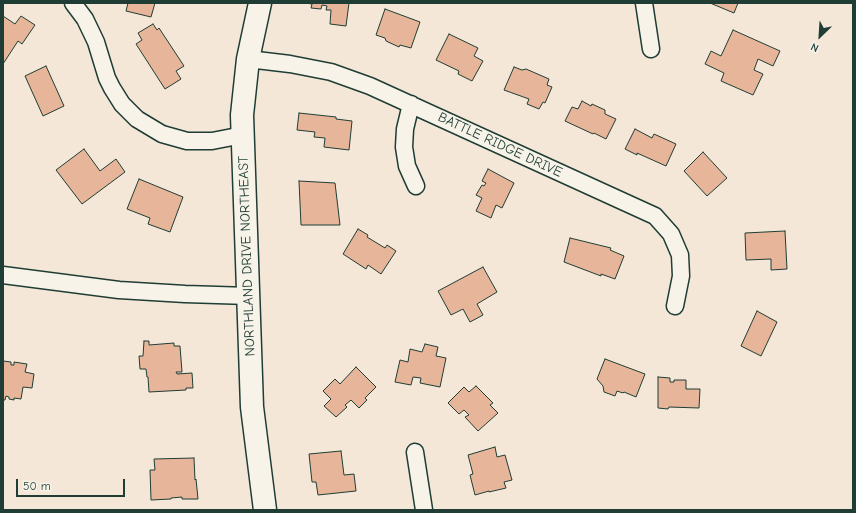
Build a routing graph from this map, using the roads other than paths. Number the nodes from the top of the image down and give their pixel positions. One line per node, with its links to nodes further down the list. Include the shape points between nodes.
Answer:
1 (73, 3): 7 (street, via 85,19 96,42 112,88 122,104 138,119 162,134 187,141 212,141)
2 (260, 3): 5 (street, NORTHLAND DRIVE NORTHEAST)
3 (644, 3): 4 (street)
4 (651, 49)
5 (248, 59): 6 (street, BATTLE RIDGE DRIVE, via 331,72); 7 (street, NORTHLAND DRIVE NORTHEAST, via 242,115)
6 (411, 104): 8 (street, via 404,147 407,166); 11 (street, BATTLE RIDGE DRIVE, via 655,216 671,234 680,255 681,276)
7 (243, 135): 10 (street, NORTHLAND DRIVE NORTHEAST)
8 (416, 186)
9 (3, 275): 10 (street, via 119,290)
10 (249, 296): 13 (street, NORTHLAND DRIVE NORTHEAST, via 252,407)
11 (675, 306)
12 (416, 452): 14 (street)
13 (265, 510)
14 (424, 510)

